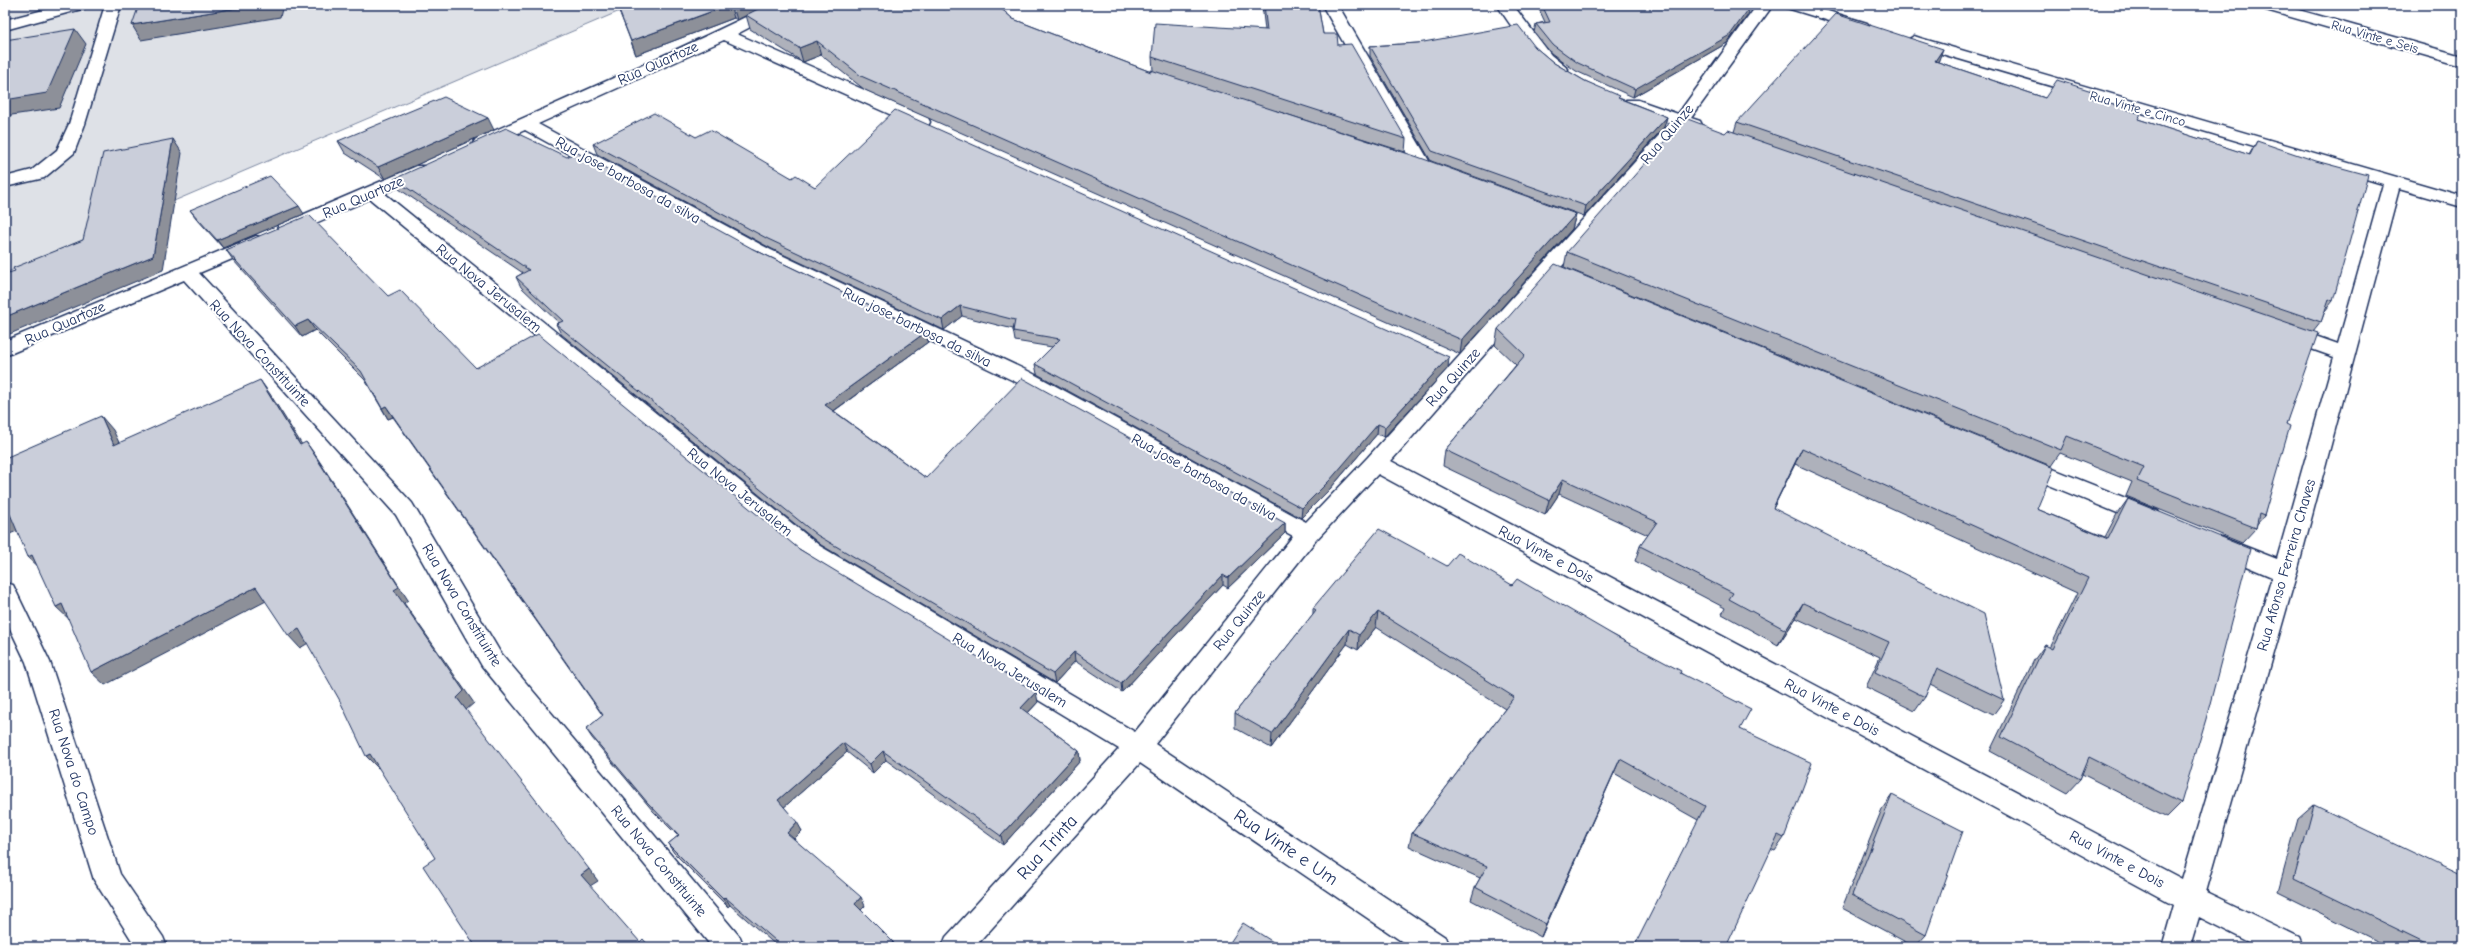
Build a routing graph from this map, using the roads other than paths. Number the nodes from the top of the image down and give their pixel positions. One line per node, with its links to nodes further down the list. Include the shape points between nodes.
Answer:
1 (80, 5): 9 (street)
2 (113, 5): 23 (street, via 77,124 65,153 38,174)
3 (782, 5): 11 (street, Rua Quartoze)
4 (1330, 5): 21 (street, via 1430,168)
5 (1505, 5): 14 (street, via 1545,58)
6 (1765, 5): 16 (street, Rua Quinze)
7 (1792, 5): 10 (street)
8 (2264, 5): 13 (street, Rua Vinte e Seis)
9 (5, 24)
10 (1876, 30)
11 (724, 34): 17 (street, Rua Quartoze); 18 (street)
12 (1898, 36): 24 (street, Rua Vinte e Cinco)
13 (2462, 61)
14 (1576, 78)
15 (1617, 98): 16 (street)
16 (1680, 121): 19 (street); 27 (street, Rua Quinze, via 1579,223)
17 (524, 123): 20 (street, Rua Quartoze); 36 (street, Rua jose barbosa da silva, via 764,254 1023,377)
18 (934, 128)
19 (1710, 131)
20 (466, 150)
21 (1401, 158)
22 (438, 163): 25 (street, Rua Quartoze)
23 (5, 182)
24 (2392, 183): 26 (street, Rua Vinte e Cinco); 32 (street, Rua Afonso Ferreira Chaves)
25 (373, 193): 28 (street, Rua Quartoze); 40 (street, Rua Nova Jerusalem, via 812,552)
26 (2462, 202)
27 (1548, 270): 29 (street); 34 (street, Rua Quinze, via 1455,362)
28 (186, 271): 31 (street, Rua Quartoze); 43 (street, Rua Nova Constituinte, via 404,509 491,659)
29 (1570, 279)
30 (2271, 328): 32 (street)
31 (5, 349)
32 (2346, 354): 38 (street, Rua Afonso Ferreira Chaves)
33 (2005, 457): 35 (street)
34 (1376, 463): 36 (street, Rua Quinze); 41 (street, Rua Vinte e Dois)
35 (2167, 524)
36 (1308, 534): 40 (street, Rua Quinze)
37 (2204, 539): 38 (street)
38 (2285, 572): 41 (street, Rua Afonso Ferreira Chaves)
39 (5, 592): 42 (street, Rua Nova do Campo, via 38,662 108,880)
40 (1138, 747): 44 (street, Rua Trinta); 45 (street, Rua Vinte e Um)
41 (2189, 898): 46 (street, Rua Afonso Ferreira Chaves); 47 (street, Rua Vinte e Dois)
42 (152, 947)
43 (730, 947)
44 (956, 947)
45 (1435, 947)
46 (2176, 947)
47 (2289, 947)

